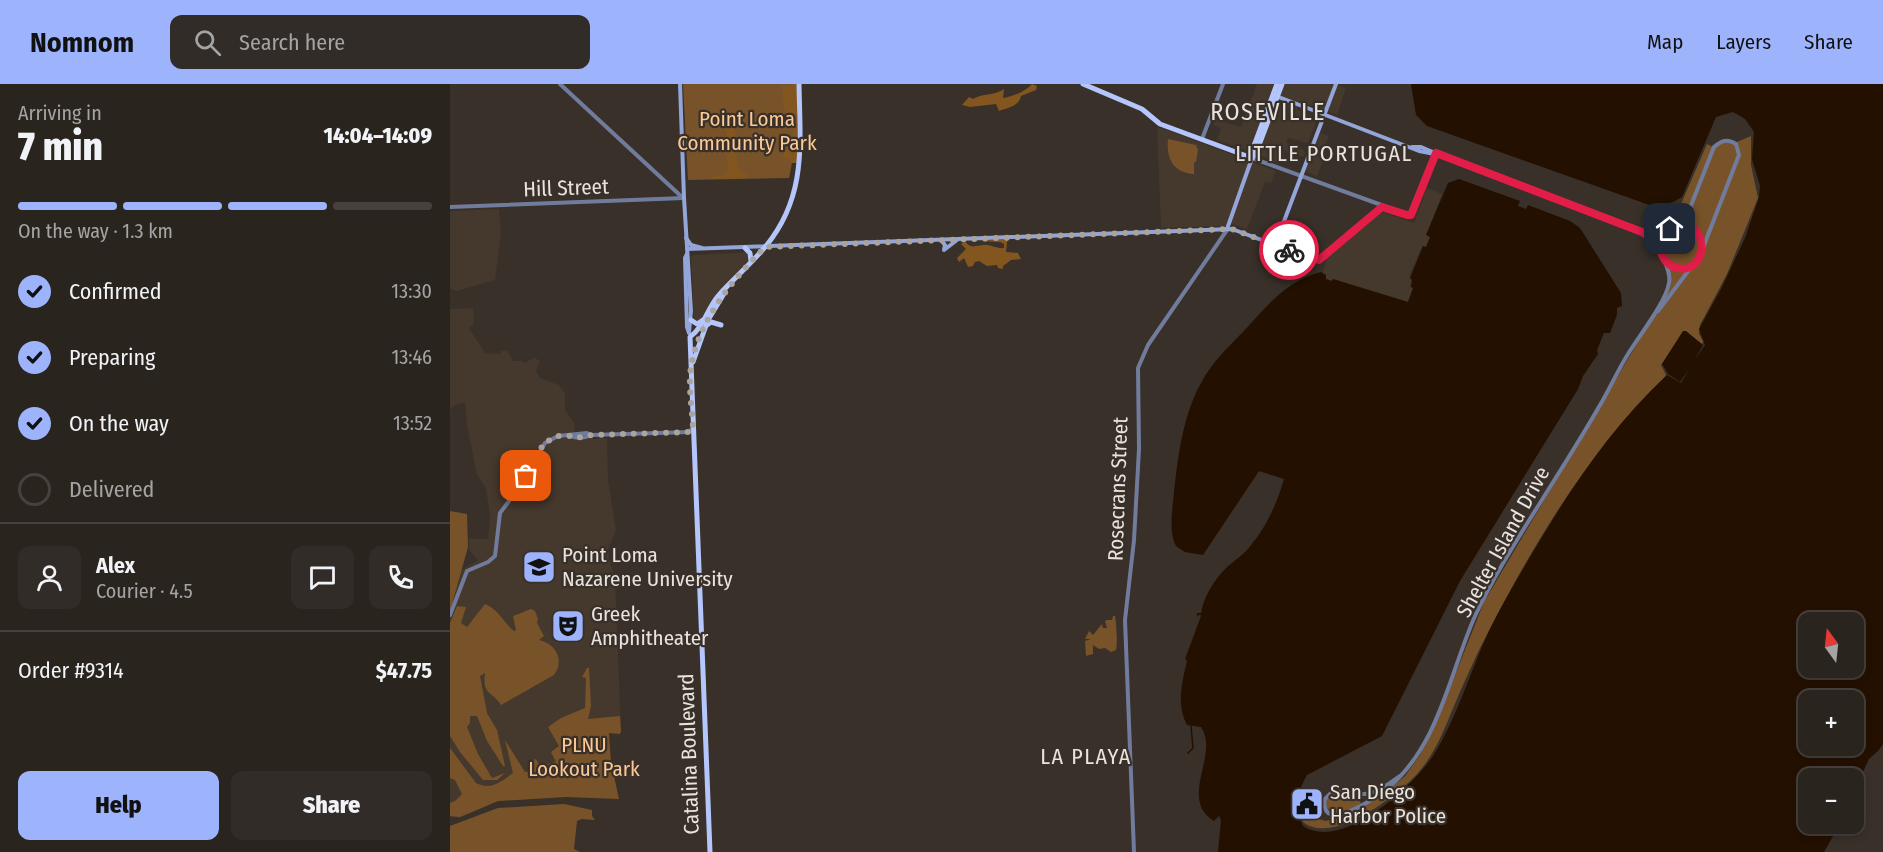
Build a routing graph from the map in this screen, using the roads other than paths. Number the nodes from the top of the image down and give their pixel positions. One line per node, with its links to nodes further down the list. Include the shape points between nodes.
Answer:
1 (560, 84): 15 (street)
2 (680, 84): 15 (main road, Catalina Boulevard)
3 (799, 84): 26 (main road, via 800,157 796,187 784,219)
4 (1083, 84): 11 (main road, via 1142,109 1160,124)
5 (1223, 84): 11 (street)
6 (1277, 84): 9 (main road, Rosecrans Street)
7 (1282, 84): 9 (main road, Rosecrans Street)
8 (1336, 84): 10 (main road)
9 (1275, 96): 10 (main road); 13 (main road, Rosecrans Street)
10 (1323, 115): 12 (main road, via 1427,154); 14 (main road)
11 (1202, 139): 13 (main road)
12 (1436, 153): 17 (street, via 1413,213 1407,215); 21 (main road)
13 (1252, 158): 14 (street); 19 (main road, Rosecrans Street)
14 (1300, 176): 17 (street); 25 (main road)
15 (684, 198): 16 (street, Hill Street); 22 (main road, Catalina Boulevard)
16 (450, 207)
17 (1382, 207): 25 (street, via 1320,259)
18 (1679, 226): 20 (main road); 30 (main road, via 1698,234); 30 (street, Shelter Island Drive, via 1714,147 1728,140 1736,144 1739,155)
19 (1227, 230): 23 (main road); 25 (main road); 48 (street, Rosecrans Street, via 1148,345 1137,374 1139,449 1125,620)
20 (1667, 231): 21 (main road); 31 (main road, Shelter Island Drive, via 1660,241)
21 (1642, 232): 31 (main road)
22 (686, 238): 28 (main road, via 693,246); 29 (main road, Catalina Boulevard)
23 (958, 239): 24 (main road); 24 (main road, via 944,250)
24 (941, 240): 26 (main road)
25 (1275, 245)
26 (765, 247): 27 (main road); 32 (main road)
27 (746, 248): 28 (main road); 32 (main road)
28 (705, 249): 29 (main road)
29 (687, 251): 36 (main road, Catalina Boulevard); 40 (main road, Catalina Boulevard)
30 (1701, 253): 33 (main road, Shelter Island Drive)
31 (1662, 255): 33 (main road, via 1678,268); 38 (street, Shelter Island Drive, via 1670,275 1669,285)
32 (751, 262): 34 (main road)
33 (1695, 262): 38 (street, Shelter Island Drive)
34 (726, 289): 35 (main road); 39 (main road)
35 (704, 319): 36 (main road, via 697,324); 40 (main road, via 699,329)
36 (691, 320): 40 (main road, Catalina Boulevard)
37 (721, 325): 39 (main road, via 710,322)
38 (1645, 328): 44 (street, Shelter Island Drive, via 1482,601 1434,725 1419,754)
39 (704, 329): 41 (main road)
40 (690, 334): 41 (main road, Catalina Boulevard)
41 (691, 369): 42 (main road, Catalina Boulevard)
42 (693, 428): 43 (street, via 690,432 587,433 552,438 542,447 500,513 495,555 467,571); 47 (main road, Catalina Boulevard)
43 (450, 615)
44 (1400, 776): 45 (street, Shelter Island Drive, via 1379,790); 46 (street, Shelter Island Drive)
45 (1360, 794): 46 (street); 46 (street, Shelter Island Drive, via 1333,791 1324,803 1327,811 1335,815)
46 (1361, 806)
47 (710, 852)
48 (1134, 852)

